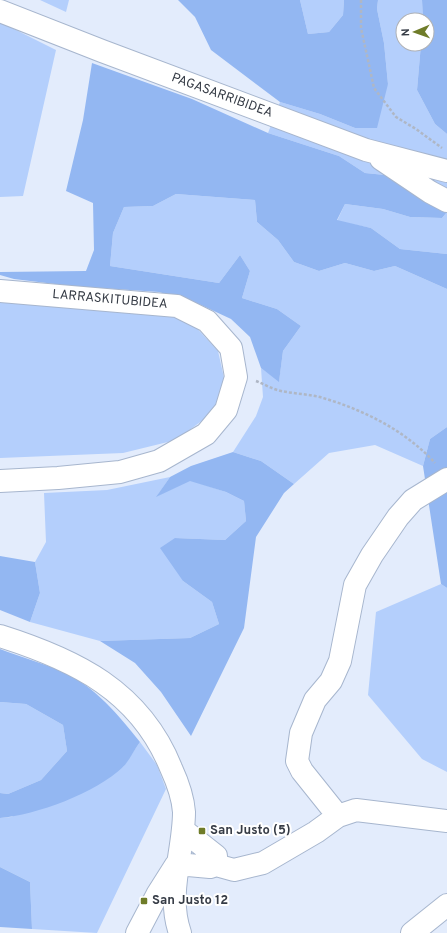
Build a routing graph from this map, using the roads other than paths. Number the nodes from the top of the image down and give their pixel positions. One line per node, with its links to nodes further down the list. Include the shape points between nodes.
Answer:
1 (0, 11): 2 (street, PAGASARRIBIDEA)
2 (366, 150): 3 (street, PAGASARRIBIDEA); 4 (street, via 430,192)
3 (446, 161)
4 (447, 200)
5 (0, 291): 7 (street, LARRASKITUBIDEA, via 177,306 207,321 231,348 236,377 226,410 206,434 159,461 120,472)
6 (446, 480): 9 (street, via 413,500 372,555 355,585 340,661 331,681 315,700 301,733 297,761)
7 (0, 481)
8 (0, 636): 11 (street, via 68,661 125,698 145,720 164,750 176,779 184,811)
9 (338, 816): 10 (street, via 356,810); 13 (street, via 263,863 234,870)
10 (447, 821)
11 (182, 830): 12 (street); 13 (street, via 216,856)
12 (177, 864): 13 (street, via 210,867); 15 (street); 16 (street, via 175,894)
13 (216, 865)
14 (447, 905): 17 (street)
15 (137, 933)
16 (180, 933)
17 (412, 933)

